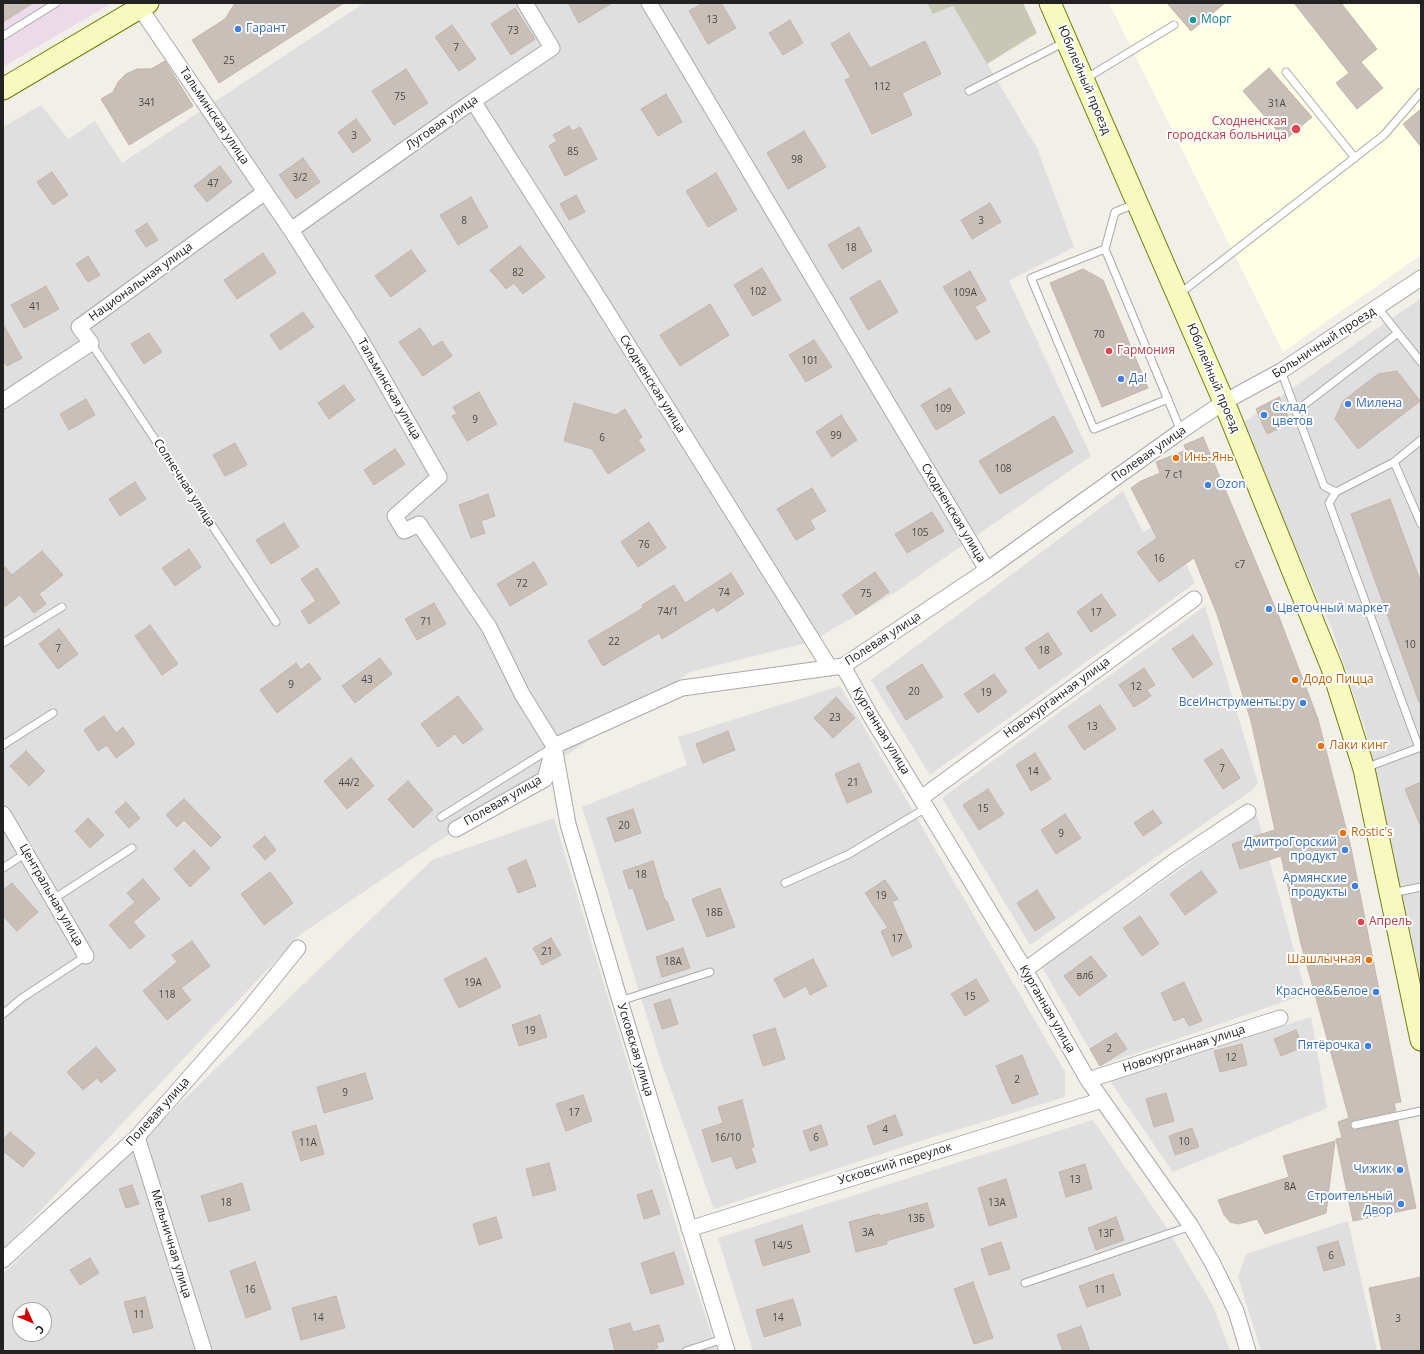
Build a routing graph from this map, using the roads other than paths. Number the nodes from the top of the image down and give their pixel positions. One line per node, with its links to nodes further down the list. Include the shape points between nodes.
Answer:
1 (56, 3): 7 (lane)
2 (525, 3): 14 (street, Луговая улица, via 552,48)
3 (649, 3): 36 (street, Сходненская улица)
4 (1050, 3): 8 (main road, Юбилейный проезд)
5 (144, 5): 11 (main road); 16 (street, Тальминская улица)
6 (1174, 25): 10 (lane)
7 (3, 36)
8 (1067, 41): 10 (main road, Юбилейный проезд); 12 (lane)
9 (1286, 72): 15 (lane)
10 (1083, 80): 17 (main road, Юбилейный проезд)
11 (3, 89)
12 (969, 91)
13 (1421, 92): 15 (lane, via 1384,135)
14 (473, 101): 18 (street, Луговая улица); 41 (street, Сходненская улица)
15 (1356, 158): 21 (lane)
16 (265, 192): 18 (street, Тальминская улица); 24 (street, Национальная улица, via 79,327)
17 (1137, 203): 19 (lane, via 1115,212); 21 (main road, Юбилейный проезд)
18 (291, 230): 44 (street, Тальминская улица, via 358,335 439,477 395,516 404,531 419,524 489,627 522,694)
19 (1105, 249): 27 (lane); 27 (lane, via 1031,278 1094,429)
20 (1421, 278): 22 (street, Больничный проезд)
21 (1178, 296): 29 (main road, Юбилейный проезд)
22 (1378, 308): 23 (lane); 26 (street, Больничный проезд)
23 (1398, 333): 25 (lane); 30 (lane)
24 (91, 343): 28 (street); 39 (lane, Солнечная улица)
25 (1421, 362)
26 (1281, 371): 29 (street, Больничный проезд); 30 (lane)
27 (1168, 399): 31 (lane)
28 (3, 401)
29 (1224, 402): 31 (street, Полевая улица); 46 (main road, Юбилейный проезд, via 1332,668)
30 (1296, 411): 34 (lane, via 1324,486)
31 (1181, 431): 36 (street, Полевая улица)
32 (1421, 440): 33 (lane)
33 (1394, 462): 34 (lane); 35 (lane)
34 (1336, 492): 45 (lane, via 1329,503)
35 (1421, 524)
36 (987, 570): 41 (street, Полевая улица)
37 (1194, 599): 47 (street, Новокурганная улица)
38 (62, 607): 40 (lane)
39 (276, 622)
40 (3, 643)
41 (837, 667): 44 (street, Полевая улица, via 682,688); 47 (street, Курганная улица)
42 (52, 713): 43 (lane)
43 (3, 744)
44 (554, 746): 50 (lane); 51 (street, Полевая улица, via 545,779); 63 (street, Усковская улица, via 568,824)
45 (1420, 747): 46 (lane)
46 (1364, 769): 57 (main road, Юбилейный проезд)
47 (924, 803): 55 (lane, via 849,854); 61 (street, Курганная улица)
48 (1248, 812): 61 (street, via 1173,862)
49 (3, 814): 53 (street, Центральная улица)
50 (441, 817)
51 (456, 829)
52 (132, 848): 58 (lane)
53 (26, 853): 54 (lane); 58 (street, Центральная улица)
54 (3, 868)
55 (784, 883)
56 (1421, 887): 57 (lane)
57 (1390, 893): 66 (main road, Юбилейный проезд)
58 (52, 900): 60 (street, Центральная улица)
59 (298, 948): 71 (street, Полевая улица, via 244,1015)
60 (86, 956): 64 (lane, via 22,998)
61 (1025, 970): 67 (street, Курганная улица)
62 (710, 972): 63 (lane)
63 (620, 1001): 73 (street, Усковская улица)
64 (3, 1014)
65 (1280, 1018): 67 (street, Новокурганная улица)
66 (1421, 1040)
67 (1088, 1080): 68 (street, Курганная улица)
68 (1102, 1100): 72 (street, Курганная улица); 73 (street, Усковский переулок)
69 (1421, 1111): 70 (lane)
70 (1355, 1125)
71 (137, 1137): 74 (street, Полевая улица); 77 (street, Мельничная улица)
72 (1191, 1226): 75 (lane); 79 (street, Курганная улица, via 1236,1311)
73 (690, 1229): 76 (street, Усковская улица)
74 (3, 1260)
75 (1025, 1283)
76 (725, 1345): 78 (lane)
77 (204, 1351)
78 (686, 1351)
79 (1248, 1351)

